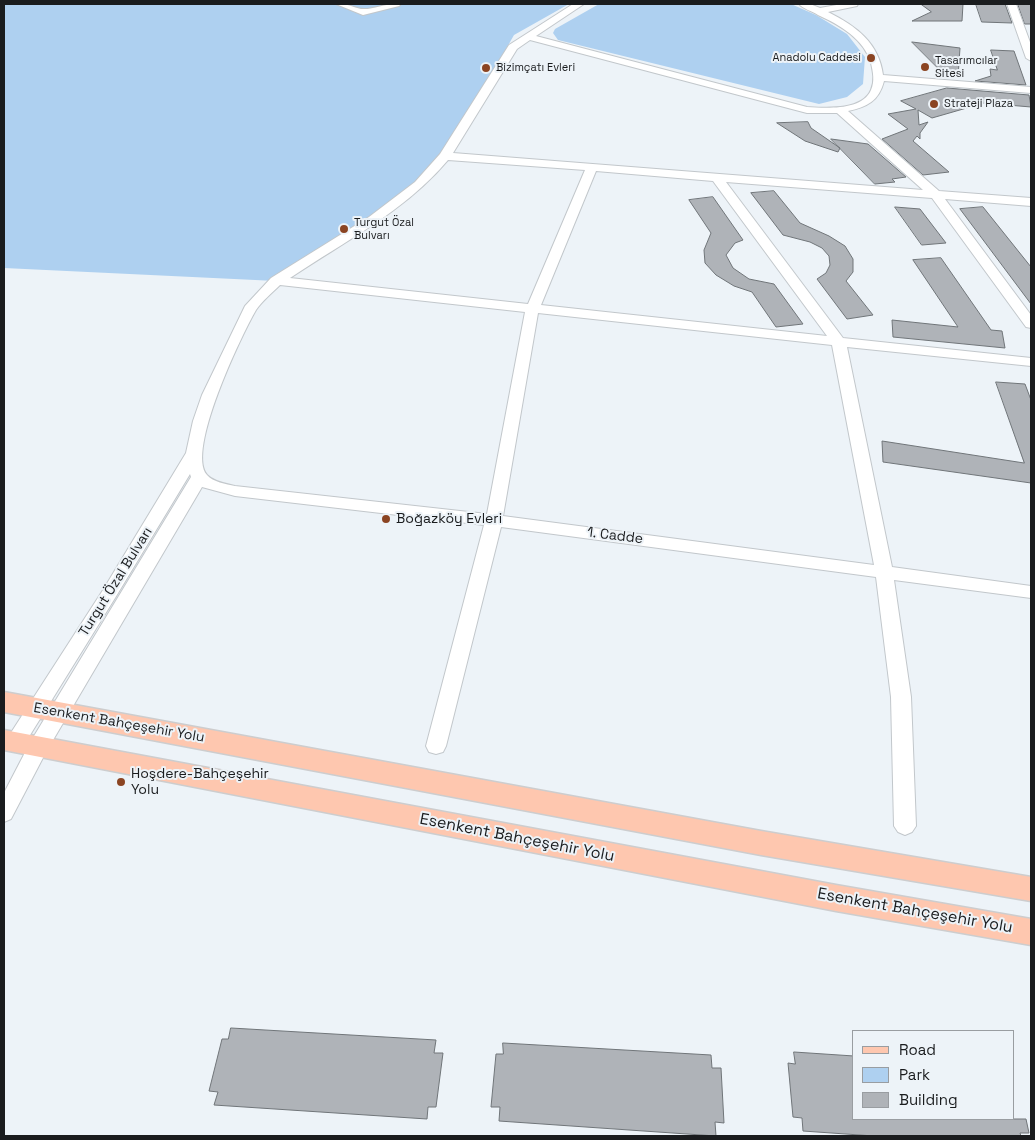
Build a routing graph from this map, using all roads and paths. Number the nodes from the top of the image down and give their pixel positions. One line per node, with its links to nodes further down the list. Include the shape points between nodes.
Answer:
1 (340, 4): 2 (street, via 363,12)
2 (396, 4)
3 (803, 4): 7 (street)
4 (854, 4): 7 (street)
5 (1011, 4): 9 (street)
6 (582, 6): 8 (street, Turgut Özal Bulvarı)
7 (820, 11): 10 (street, via 851,30 872,50)
8 (528, 37): 12 (street, via 807,110); 13 (street, Turgut Özal Bulvarı, via 513,46)
9 (1031, 58)
10 (880, 78): 11 (street); 12 (street, via 873,96 854,107)
11 (1031, 90)
12 (840, 110): 16 (street)
13 (445, 156): 14 (street); 18 (street, Turgut Özal Bulvarı, via 432,172 382,215)
14 (592, 167): 15 (street); 19 (street)
15 (717, 178): 16 (street); 21 (street)
16 (935, 194): 17 (street); 20 (street)
17 (1031, 202)
18 (276, 281): 19 (street); 23 (street, Turgut Özal Bulvarı, via 250,309 197,428)
19 (532, 310): 21 (street); 25 (street)
20 (1031, 324)
21 (839, 342): 22 (street); 26 (street)
22 (1031, 362)
23 (192, 454): 24 (street, Turgut Özal Bulvarı, via 193,467); 29 (street, Turgut Özal Bulvarı, via 109,594)
24 (199, 478): 25 (street, 1. Cadde, via 234,490); 29 (street, Turgut Özal Bulvarı)
25 (494, 520): 26 (street, 1. Cadde); 31 (street)
26 (884, 571): 27 (street, 1. Cadde); 33 (street, via 901,698)
27 (1031, 592)
28 (4, 702): 29 (main road, Esenkent Bahçeşehir Yolu)
29 (49, 710): 30 (street); 34 (main road, Esenkent Bahçeşehir Yolu, via 751,842)
30 (19, 743): 32 (street); 35 (main road, Esenkent Bahçeşehir Yolu)
31 (436, 746)
32 (4, 813)
33 (905, 826)
34 (1031, 889)
35 (1031, 932)

